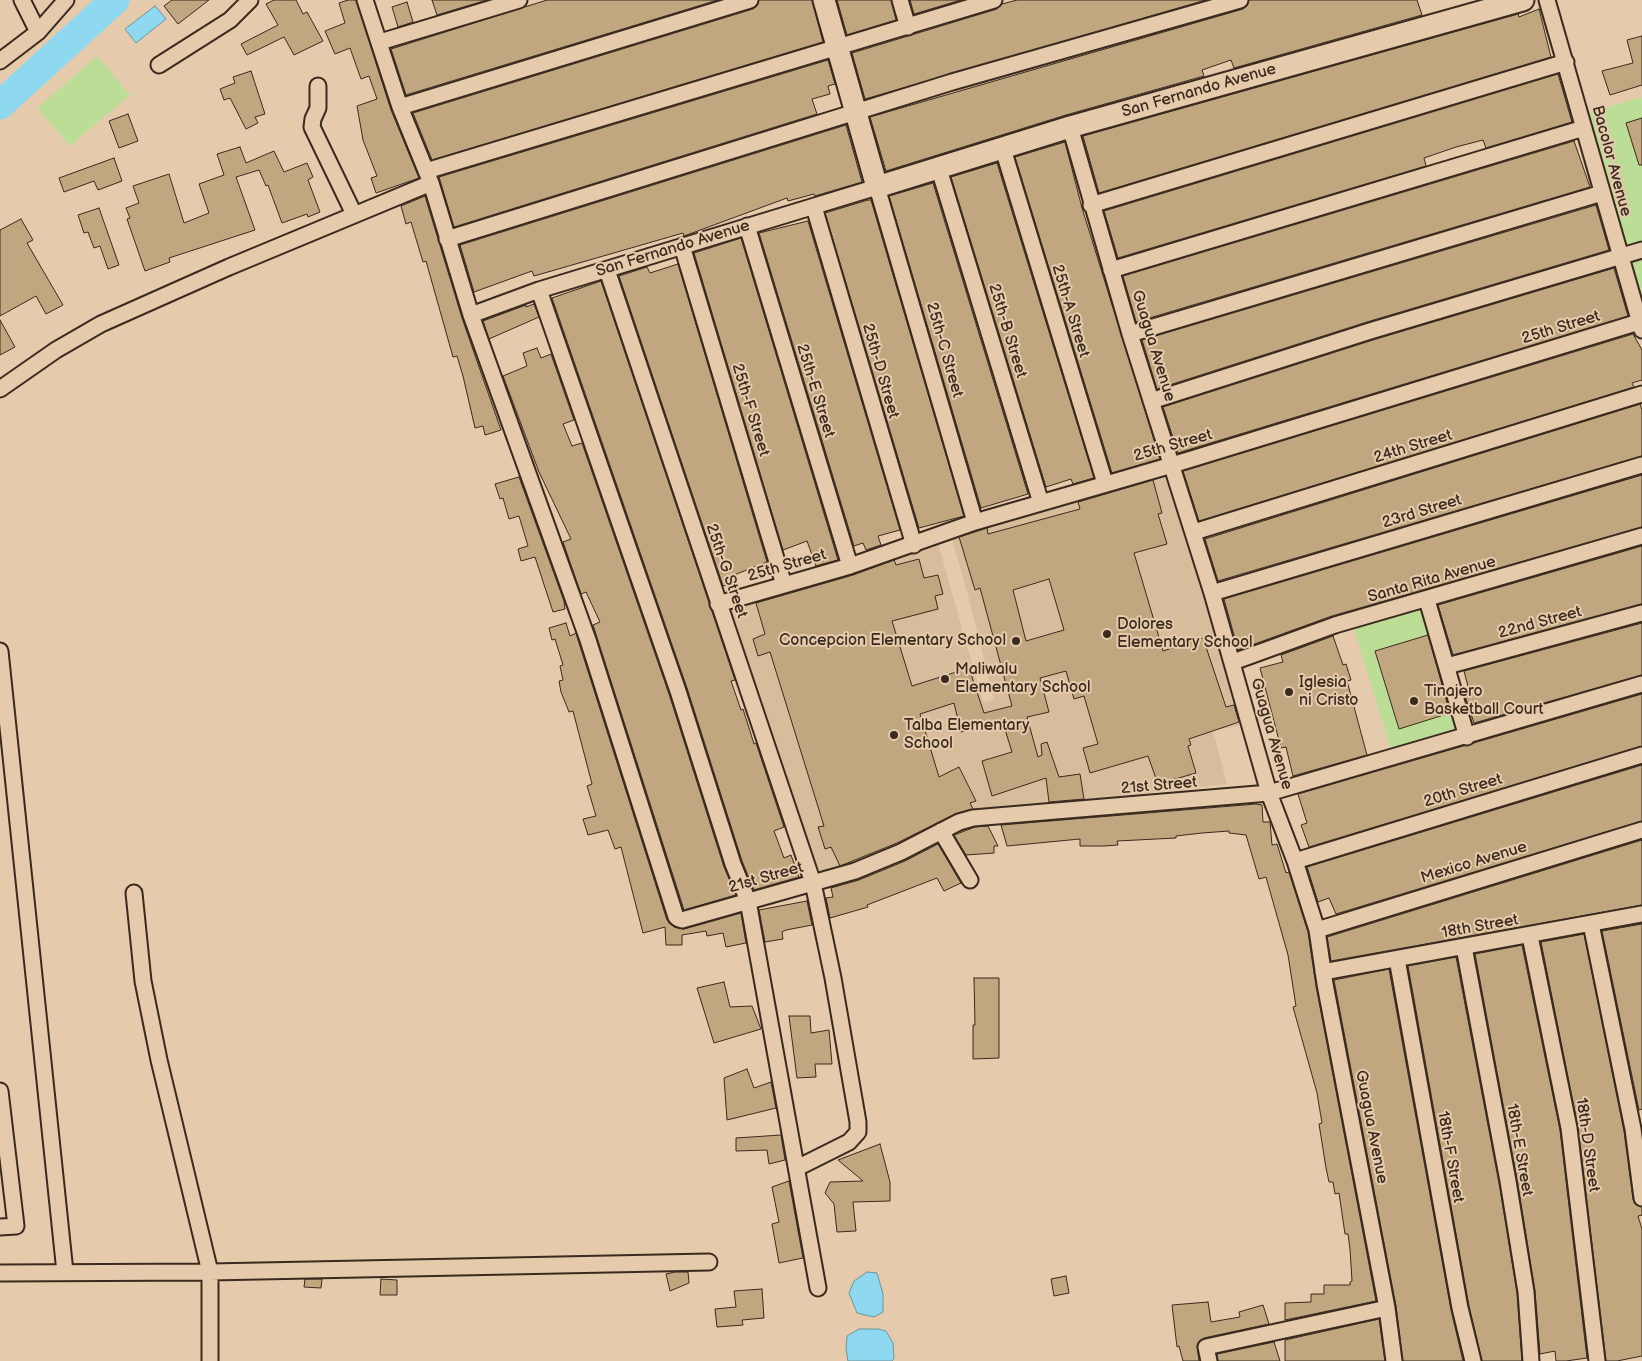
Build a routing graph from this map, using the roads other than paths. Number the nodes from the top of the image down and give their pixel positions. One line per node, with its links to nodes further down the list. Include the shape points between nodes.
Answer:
1 (22, 0): 15 (street)
2 (66, 0): 15 (street)
3 (250, 0): 20 (street, via 230,20)
4 (366, 0): 16 (street)
5 (519, 0): 16 (street)
6 (750, 0): 22 (street)
7 (824, 0): 17 (main road)
8 (900, 0): 14 (street)
9 (994, 0): 13 (street)
10 (1240, 0): 23 (street)
11 (1523, 0): 24 (main road, San Fernando Avenue)
12 (1547, 0): 19 (street, Bacolor Avenue)
13 (972, 3): 14 (street)
14 (908, 27): 17 (street)
15 (38, 32): 18 (street)
16 (380, 42): 22 (street)
17 (837, 47): 23 (main road); 28 (street)
18 (0, 61)
19 (1566, 62): 25 (street, Bacolor Avenue); 31 (street)
20 (159, 65)
21 (318, 86): 33 (street, via 318,108 312,127)
22 (400, 108): 28 (street)
23 (855, 112): 29 (main road); 35 (street)
24 (1070, 127): 26 (main road, San Fernando Avenue); 31 (street, Guagua Avenue)
25 (1584, 128): 30 (street, Bacolor Avenue); 40 (street)
26 (1003, 149): 27 (main road, San Fernando Avenue); 50 (street, 25th-A Street)
27 (939, 169): 29 (main road, San Fernando Avenue); 51 (street, 25th-B Street)
28 (429, 177): 33 (street); 35 (street)
29 (877, 187): 32 (street, San Fernando Avenue); 52 (street, 25th-C Street)
30 (1602, 192): 38 (street, Bacolor Avenue); 44 (street)
31 (1091, 204): 40 (street, Guagua Avenue)
32 (814, 206): 34 (street, San Fernando Avenue); 55 (street, 25th-D Street)
33 (354, 214): 45 (street, via 101,324)
34 (747, 226): 36 (street, San Fernando Avenue); 56 (street, 25th-E Street)
35 (447, 239): 42 (street)
36 (682, 246): 39 (street, San Fernando Avenue); 57 (street, 25th-F Street)
37 (1642, 250): 38 (street)
38 (1619, 257): 43 (street, Bacolor Avenue); 47 (street)
39 (607, 270): 41 (street, San Fernando Avenue); 60 (street, 25th-G Street)
40 (1111, 270): 44 (street, Guagua Avenue)
41 (539, 290): 42 (street, San Fernando Avenue); 75 (street)
42 (471, 315): 75 (street, 21st Street, via 588,640 676,916 682,920)
43 (1641, 326): 48 (street, 25th Street)
44 (1130, 334): 47 (street, Guagua Avenue)
45 (0, 389)
46 (1642, 394): 53 (street, 24th Street)
47 (1151, 401): 48 (street, Guagua Avenue)
48 (1172, 465): 50 (street, 25th Street); 53 (street, Guagua Avenue)
49 (1642, 465): 58 (street, 23rd Street)
50 (1105, 483): 51 (street, 25th Street)
51 (1041, 503): 52 (street, 25th Street)
52 (976, 522): 55 (street, 25th Street)
53 (1194, 532): 58 (street, Guagua Avenue)
54 (1642, 536): 59 (street, Santa Rita Avenue)
55 (914, 545): 56 (street, 25th Street)
56 (850, 566): 57 (street, 25th Street)
57 (784, 585): 60 (street, 25th Street)
58 (1212, 593): 63 (street, Guagua Avenue)
59 (1427, 600): 63 (street, Santa Rita Avenue, via 1334,625); 64 (street)
60 (718, 604): 73 (street, 25th-G Street, via 743,668 758,724)
61 (1642, 613): 64 (street, 22nd Street)
62 (0, 651): 90 (street)
63 (1233, 662): 68 (street, Guagua Avenue)
64 (1447, 666): 66 (street)
65 (1642, 684): 66 (street, 21st Street)
66 (1467, 736): 68 (street, 21st Street)
67 (1642, 755): 71 (street, 20th Street)
68 (1269, 794): 70 (street, 21st Street, via 973,818); 71 (street, Guagua Avenue)
69 (1642, 830): 78 (street, Mexico Avenue)
70 (941, 831): 72 (street); 73 (street, 21st Street, via 855,871)
71 (1295, 861): 78 (street, Guagua Avenue)
72 (970, 880)
73 (813, 883): 75 (street, 21st Street); 85 (street, 25th-G Street, via 833,978 858,1132 849,1142)
74 (134, 894): 91 (street, via 145,990 159,1060)
75 (748, 901): 85 (street)
76 (1642, 914): 77 (street, 18th Street)
77 (1591, 924): 79 (street, 18th Street); 86 (street, via 1632,1129)
78 (1317, 930): 82 (street, Guagua Avenue)
79 (1530, 936): 80 (street, 18th Street); 99 (street, 18th-D Street, via 1569,1128)
80 (1464, 947): 81 (street, 18th Street); 98 (street, 18th-E Street, via 1526,1292)
81 (1396, 959): 82 (street, 18th Street); 97 (street, 18th-F Street, via 1460,1308)
82 (1323, 972): 93 (street, Guagua Avenue)
83 (0, 1091): 84 (street)
84 (3, 1142): 87 (street, via 16,1226)
85 (797, 1168): 92 (street)
86 (1642, 1198)
87 (0, 1226)
88 (709, 1262): 91 (street)
89 (0, 1272): 90 (street)
90 (65, 1272): 91 (street)
91 (210, 1272): 95 (street)
92 (818, 1288)
93 (1387, 1308): 94 (street); 96 (street, Guagua Avenue)
94 (1207, 1354)
95 (210, 1361)
96 (1394, 1361)
97 (1473, 1361)
98 (1531, 1361)
99 (1597, 1361)

